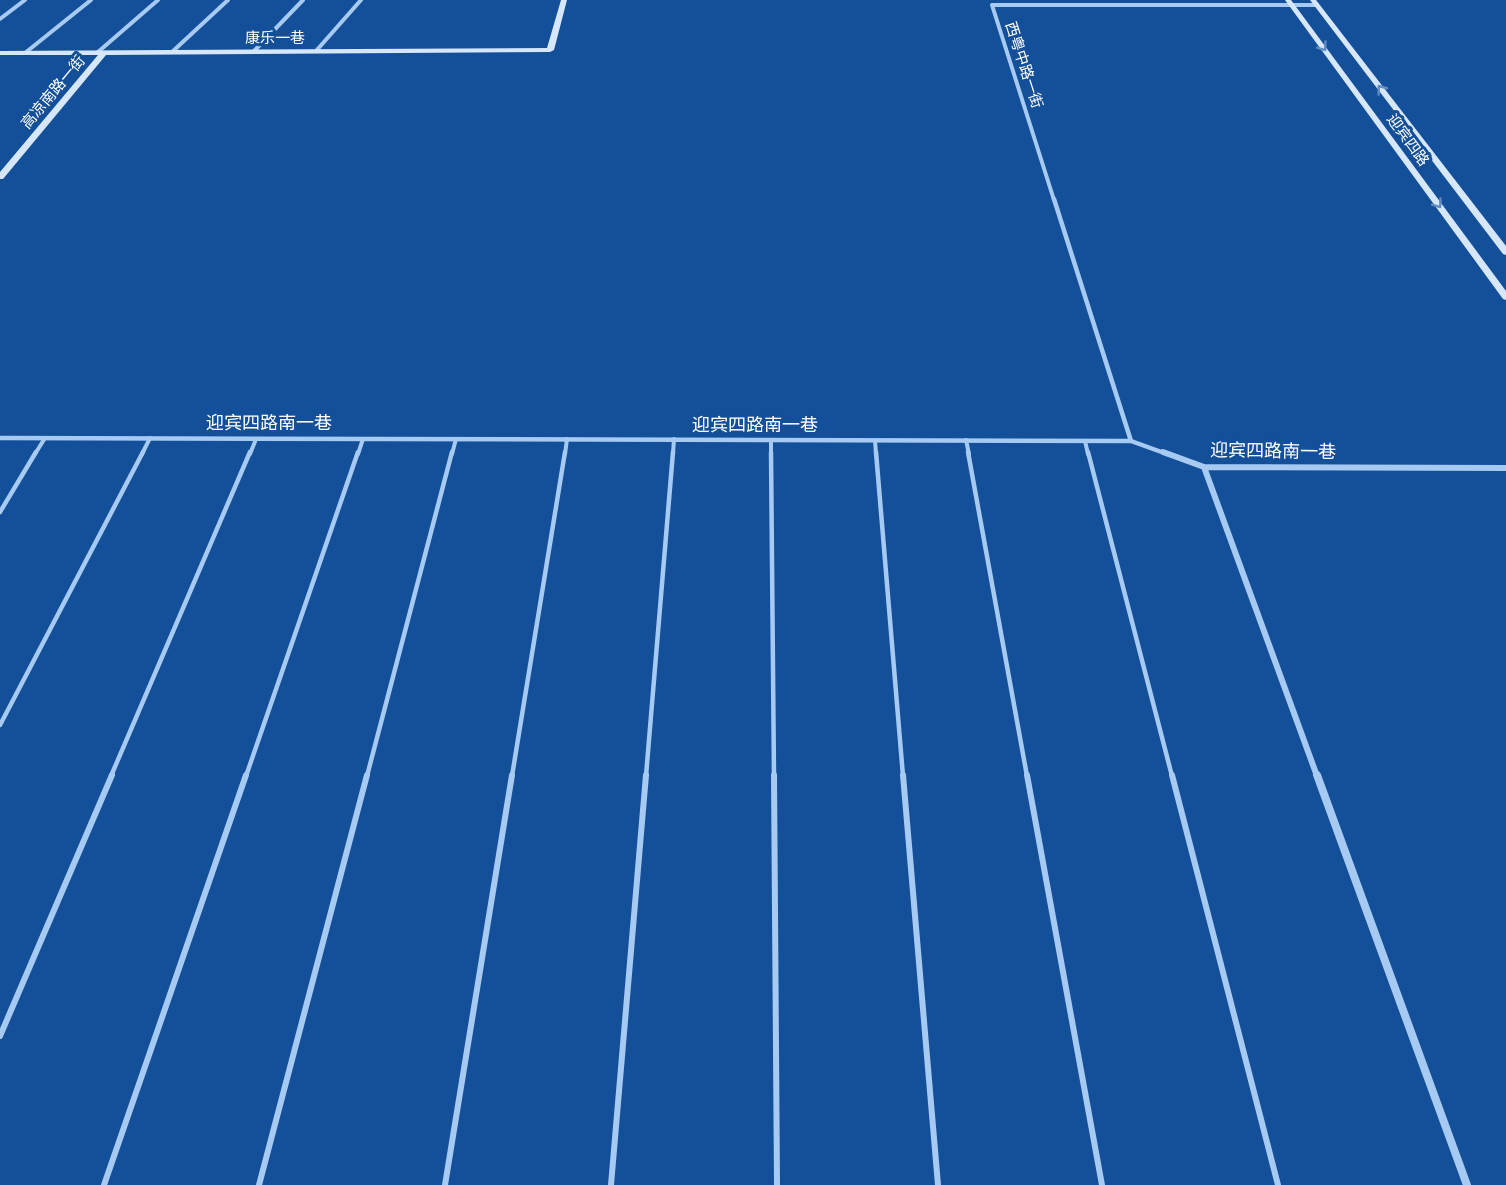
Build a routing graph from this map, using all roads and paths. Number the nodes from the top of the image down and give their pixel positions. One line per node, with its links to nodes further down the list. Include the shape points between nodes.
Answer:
1 (25, 0): 10 (street)
2 (91, 0): 16 (street)
3 (158, 0): 13 (street)
4 (228, 0): 14 (street)
5 (303, 0): 11 (street)
6 (361, 0): 12 (street)
7 (564, 0): 12 (main road, 康乐一巷, via 550,50)
8 (1290, 3): 9 (street, 西粤中路一街); 19 (main road, 迎宾四路, one-way to 19); 32 (street, 西粤中路一街, via 992,5)
9 (1315, 3): 18 (main road, 迎宾四路, one-way to 9)
10 (0, 19)
11 (254, 51): 12 (main road, 康乐一巷); 14 (main road, 康乐一巷)
12 (316, 51)
13 (101, 52): 14 (main road, 康乐一巷); 16 (main road, 康乐一巷); 17 (main road, 高凉南路一街)
14 (172, 52)
15 (0, 53): 16 (main road, 康乐一巷)
16 (26, 53)
17 (0, 177)
18 (1506, 252)
19 (1506, 297)
20 (0, 438): 21 (street, 迎宾四路南一巷)
21 (45, 438): 22 (street, 迎宾四路南一巷); 35 (lane)
22 (150, 438): 23 (street, 迎宾四路南一巷); 36 (lane)
23 (256, 439): 24 (street, 迎宾四路南一巷); 37 (lane)
24 (363, 439): 25 (street, 迎宾四路南一巷); 38 (lane)
25 (456, 439): 26 (street, 迎宾四路南一巷); 39 (lane)
26 (567, 439): 27 (street, 迎宾四路南一巷); 40 (lane)
27 (674, 439): 28 (street, 迎宾四路南一巷); 41 (lane)
28 (771, 440): 29 (street, 迎宾四路南一巷); 42 (lane)
29 (875, 440): 30 (street, 迎宾四路南一巷); 43 (lane)
30 (966, 440): 31 (street, 迎宾四路南一巷); 44 (lane)
31 (1084, 441): 32 (street, 迎宾四路南一巷); 45 (lane)
32 (1131, 441): 33 (street, 迎宾四路南一巷)
33 (1204, 467): 34 (street, 迎宾四路南一巷); 46 (street)
34 (1506, 468)
35 (0, 512)
36 (0, 725)
37 (0, 1036)
38 (104, 1185)
39 (259, 1185)
40 (445, 1185)
41 (611, 1185)
42 (777, 1185)
43 (938, 1185)
44 (1102, 1185)
45 (1278, 1185)
46 (1467, 1185)

